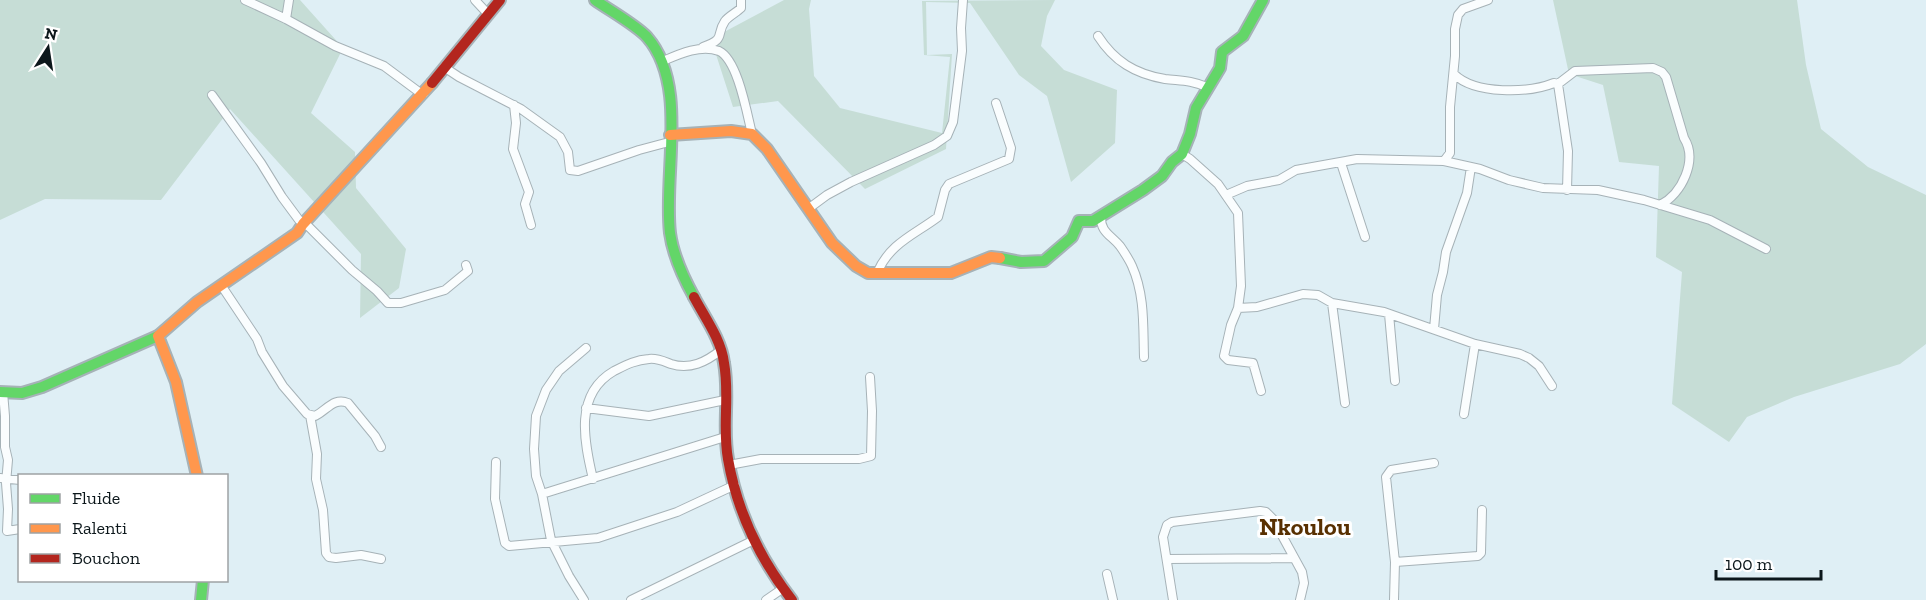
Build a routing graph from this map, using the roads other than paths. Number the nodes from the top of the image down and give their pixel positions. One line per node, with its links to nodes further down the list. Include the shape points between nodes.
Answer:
1 (245, 0): 11 (street)
2 (290, 0): 11 (street)
3 (475, 0): 10 (street)
4 (500, 0): 10 (street)
5 (595, 0): 14 (street, via 646,36)
6 (741, 0): 13 (street, via 741,8 726,21 721,36)
7 (963, 0): 32 (street, via 962,61 953,122 947,136 835,190)
8 (1263, 0): 18 (street, via 1243,36 1221,52 1218,74)
9 (1488, 0): 16 (street, via 1463,9 1458,15)
10 (488, 14): 15 (street)
11 (285, 19): 19 (street, via 384,66)
12 (1098, 36): 18 (street, via 1112,55 1130,68)
13 (696, 50): 14 (street); 23 (street, via 717,50 733,68)
14 (663, 61): 24 (street, via 670,92)
15 (444, 67): 19 (street); 22 (street)
16 (1454, 74): 17 (street, via 1459,79 1507,91); 26 (street, via 1450,153)
17 (1558, 84): 29 (street, via 1568,152); 31 (street, via 1575,71 1653,68 1662,72 1689,146 1689,160 1677,192)
18 (1206, 87): 25 (street)
19 (424, 93): 34 (street)
20 (212, 95): 34 (street)
21 (996, 103): 39 (street, via 1011,148 1009,159 949,184 938,217 899,244)
22 (514, 105): 24 (street, via 560,137 573,171); 35 (street, via 513,149 529,192 525,204)
23 (752, 134): 24 (street, via 738,130); 32 (street, via 767,149)
24 (670, 138): 48 (street, via 673,248 677,264)
25 (1182, 154): 30 (street); 33 (street, via 1152,185)
26 (1444, 161): 27 (street, via 1357,159); 28 (street)
27 (1341, 163): 30 (street, via 1296,170 1279,180); 36 (street)
28 (1471, 167): 29 (street, via 1543,188); 44 (street, via 1467,193 1446,252)
29 (1567, 190): 31 (street, via 1618,193)
30 (1226, 195): 42 (street, via 1239,218 1242,275)
31 (1660, 205): 37 (street, via 1710,220)
32 (808, 209): 39 (street, via 838,250 861,270)
33 (1101, 216): 39 (street, via 1094,221 1079,221 1072,237 1044,261 991,257 951,273); 49 (street, via 1102,229 1120,247 1134,271 1142,305)
34 (303, 224): 38 (street, via 391,304 445,290 468,272); 40 (street, via 284,243)
35 (531, 225)
36 (1365, 237)
37 (1766, 249)
38 (466, 265)
39 (877, 273)
40 (220, 285): 45 (street); 59 (street, via 283,386)
41 (1332, 303): 42 (street, via 1306,294); 43 (street); 56 (street)
42 (1238, 308): 53 (street, via 1224,356 1253,363)
43 (1389, 314): 44 (street); 51 (street)
44 (1434, 329): 46 (street)
45 (159, 336): 54 (street, via 45,387 12,394); 65 (street, via 176,382)
46 (1475, 344): 52 (street, via 1529,358); 58 (street)
47 (586, 348): 70 (street, via 559,371 536,416 536,476)
48 (721, 350): 55 (street); 57 (street, via 701,364 680,366 655,359 631,362 597,384)
49 (1144, 357)
50 (870, 377): 64 (street, via 871,456 761,459)
51 (1395, 381)
52 (1552, 386)
53 (1261, 391)
54 (1, 392): 66 (street, via 8,460)
55 (725, 400): 57 (street, via 649,416); 60 (street)
56 (1345, 403)
57 (586, 408): 67 (street, via 585,444)
58 (1464, 414)
59 (310, 415): 61 (street, via 323,413 333,402 348,403); 76 (street, via 326,553 336,558 361,555)
60 (725, 437): 64 (street); 67 (street)
61 (381, 447)
62 (496, 462): 73 (street, via 495,499 505,543 514,546)
63 (1434, 463): 78 (street, via 1391,470 1386,477)
64 (729, 465): 69 (street)
65 (198, 474)
66 (3, 478): 68 (street); 72 (street, via 8,531)
67 (593, 478): 70 (street)
68 (18, 480)
69 (735, 485): 73 (street, via 677,512 598,538); 74 (street)
70 (542, 494): 73 (street)
71 (1482, 510): 78 (street, via 1478,555)
72 (18, 529)
73 (551, 540): 83 (street)
74 (754, 540): 81 (street); 84 (street)
75 (1294, 558): 77 (street); 77 (street, via 1273,519 1260,511 1172,522 1163,537); 89 (street, via 1304,583)
76 (381, 559)
77 (1167, 559): 88 (street)
78 (1395, 562): 90 (street)
79 (1107, 574): 87 (street)
80 (203, 582): 82 (street)
81 (782, 589): 85 (street); 86 (street)
82 (201, 600)
83 (584, 600)
84 (631, 600)
85 (766, 600)
86 (792, 600)
87 (1113, 600)
88 (1173, 600)
89 (1300, 600)
90 (1394, 600)

